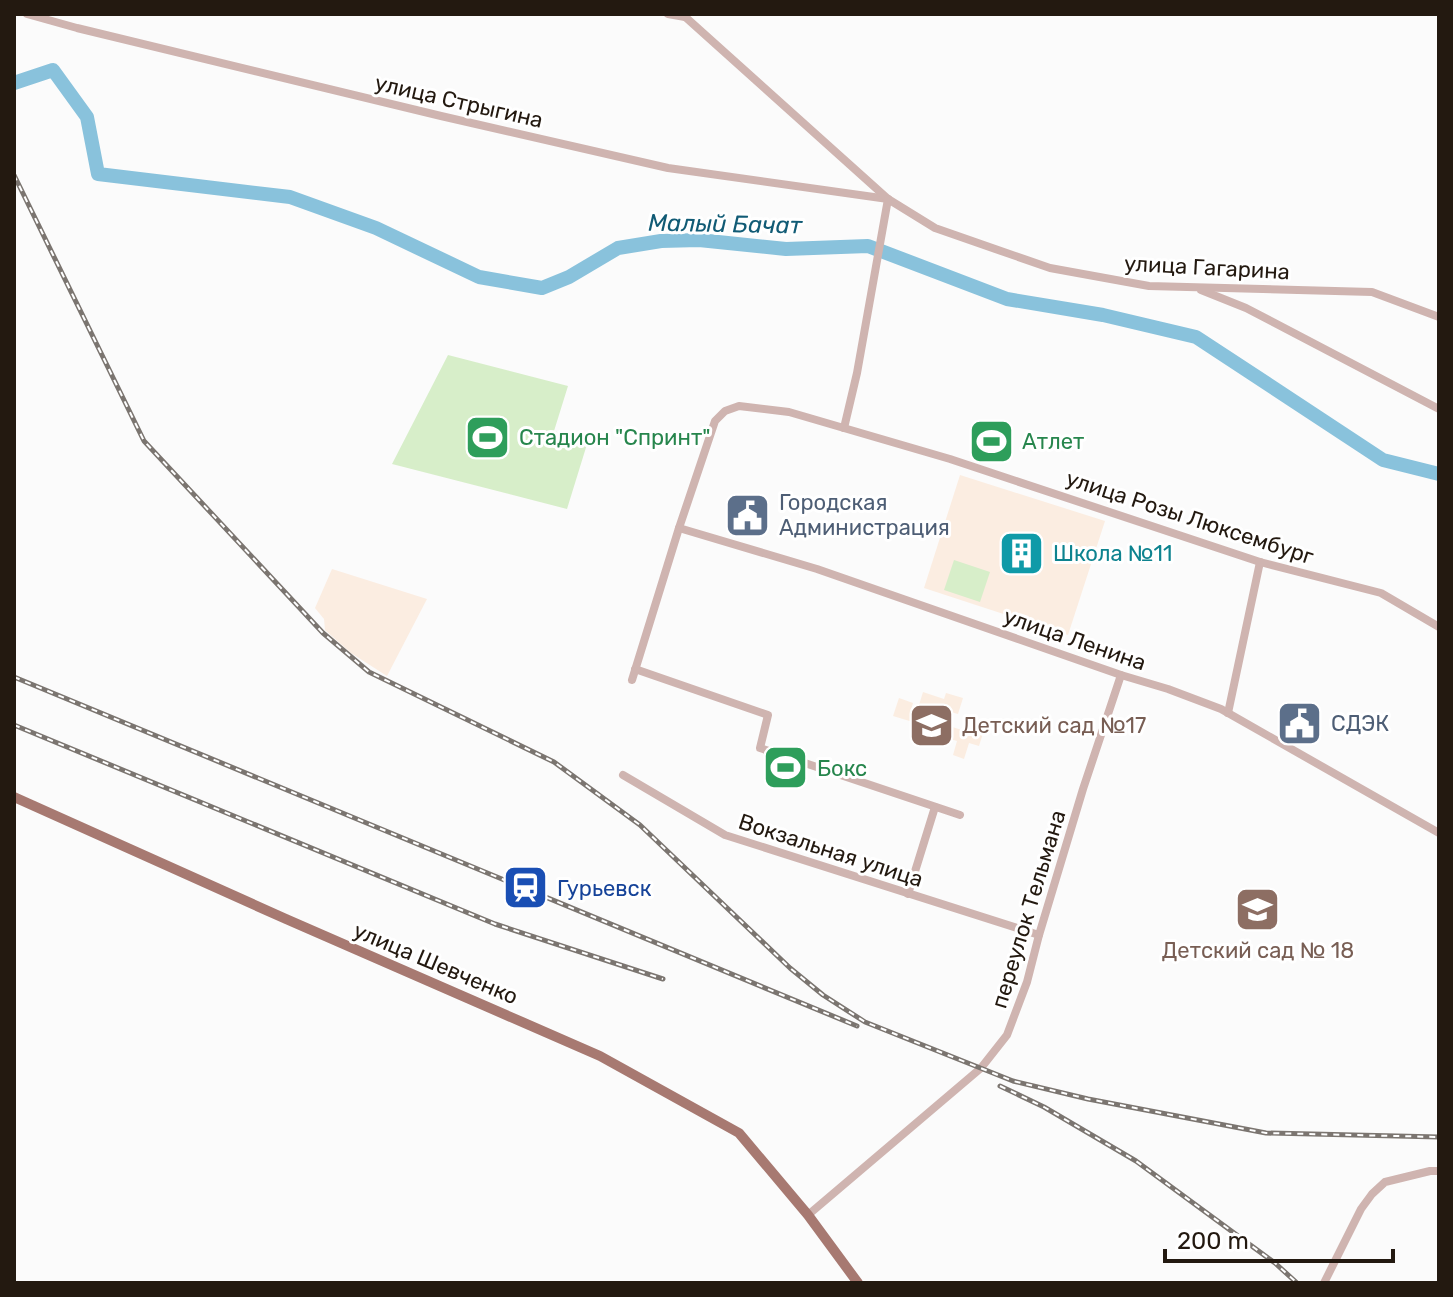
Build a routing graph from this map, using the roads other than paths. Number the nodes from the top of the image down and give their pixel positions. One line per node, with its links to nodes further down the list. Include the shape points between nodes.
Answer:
1 (27, 14): 4 (street, улица Стрыгина, via 668,168)
2 (668, 14): 3 (street)
3 (683, 16): 4 (street)
4 (888, 199): 5 (street, улица Гагарина, via 935,228 1050,268 1149,286); 8 (street)
5 (1193, 287): 6 (street, улица Гагарина, via 1372,292); 7 (street, via 1246,308)
6 (1439, 317)
7 (1439, 409)
8 (844, 428): 9 (street, улица Розы Люксембург, via 789,412 739,406 725,411 715,421); 10 (street, улица Розы Люксембург)
9 (679, 528): 12 (street); 13 (street, улица Ленина, via 817,569)
10 (1260, 562): 11 (street, улица Розы Люксембург, via 1381,593); 15 (street)
11 (1439, 627)
12 (635, 669): 14 (street); 18 (street, via 768,715 760,748)
13 (1121, 675): 15 (street, улица Ленина); 22 (street, переулок Тельмана)
14 (632, 680)
15 (1228, 713): 20 (street, улица Ленина)
16 (623, 775): 21 (street, Вокзальная улица, via 725,835)
17 (14, 797): 24 (main road, улица Шевченко, via 600,1056 739,1133)
18 (935, 807): 19 (street); 21 (street)
19 (960, 815)
20 (1439, 833)
21 (908, 894): 22 (street, Вокзальная улица)
22 (1039, 935): 24 (street, переулок Тельмана, via 1007,1035 981,1068)
23 (1439, 1171): 26 (street, via 1385,1182 1372,1194)
24 (808, 1215): 25 (main road, улица Шевченко)
25 (858, 1283)
26 (1324, 1283)

